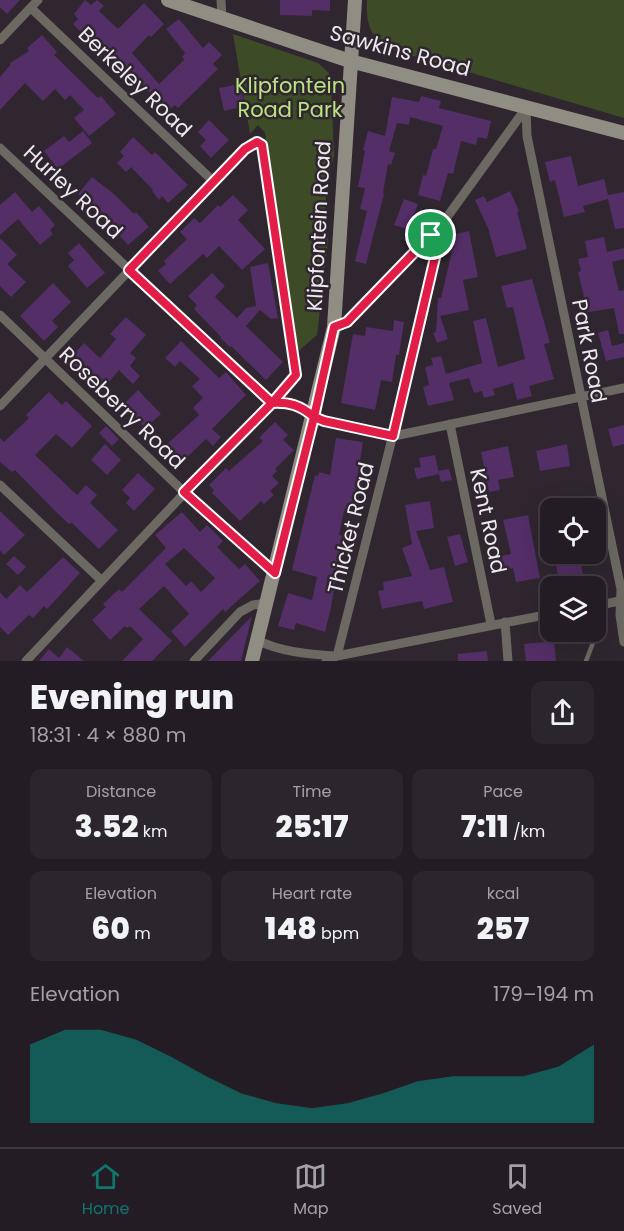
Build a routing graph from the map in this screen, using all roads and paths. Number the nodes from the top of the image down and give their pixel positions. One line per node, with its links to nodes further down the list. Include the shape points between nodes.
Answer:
1 (168, 0): 5 (main road, Sawkins Road)
2 (221, 0): 5 (street)
3 (355, 0): 7 (main road, Klipfontein Road)
4 (35, 4): 6 (street); 11 (street, Berkeley Road)
5 (222, 18): 7 (main road, Sawkins Road)
6 (0, 40)
7 (350, 61): 8 (main road, Sawkins Road); 15 (main road, Klipfontein Road)
8 (526, 108): 9 (main road, Sawkins Road); 12 (street); 18 (street, Park Road, via 528,136)
9 (624, 133)
10 (0, 148): 13 (street, Hurley Road)
11 (213, 182): 13 (street); 19 (street, via 245,149 257,142 264,150 296,375)
12 (431, 235): 15 (street, via 347,322); 23 (street, Thicket Road, via 437,249)
13 (129, 270): 16 (street); 19 (street, Hurley Road)
14 (0, 315): 16 (street, Roseberry Road)
15 (334, 327): 21 (main road, Klipfontein Road)
16 (45, 358): 20 (street); 25 (street, Roseberry Road)
17 (624, 388): 18 (street)
18 (580, 397): 22 (street); 28 (street, Park Road)
19 (272, 403): 21 (street, via 288,402); 25 (street)
20 (0, 406)
21 (314, 417): 23 (street); 26 (main road, Klipfontein Road)
22 (450, 424): 23 (street); 33 (street, Kent Road)
23 (393, 436): 38 (street, Thicket Road)
24 (0, 485): 27 (street)
25 (184, 492): 26 (street, Roseberry Road); 27 (street)
26 (275, 573): 29 (main road, Klipfontein Road)
27 (101, 580): 39 (street)
28 (622, 601): 30 (street); 36 (street, Park Road)
29 (267, 603): 34 (main road, Klipfontein Road); 40 (street, via 240,612)
30 (606, 604)
31 (540, 616): 32 (street)
32 (504, 622): 33 (street); 44 (street)
33 (491, 624): 37 (street)
34 (257, 640): 38 (street, via 282,650); 41 (main road, Klipfontein Road)
35 (593, 642): 45 (lane)
36 (624, 642)
37 (366, 650): 38 (street); 43 (street)
38 (337, 656): 42 (street)
39 (26, 661)
40 (194, 661)
41 (252, 661)
42 (326, 661)
43 (367, 661)
44 (508, 661)
45 (586, 661)

